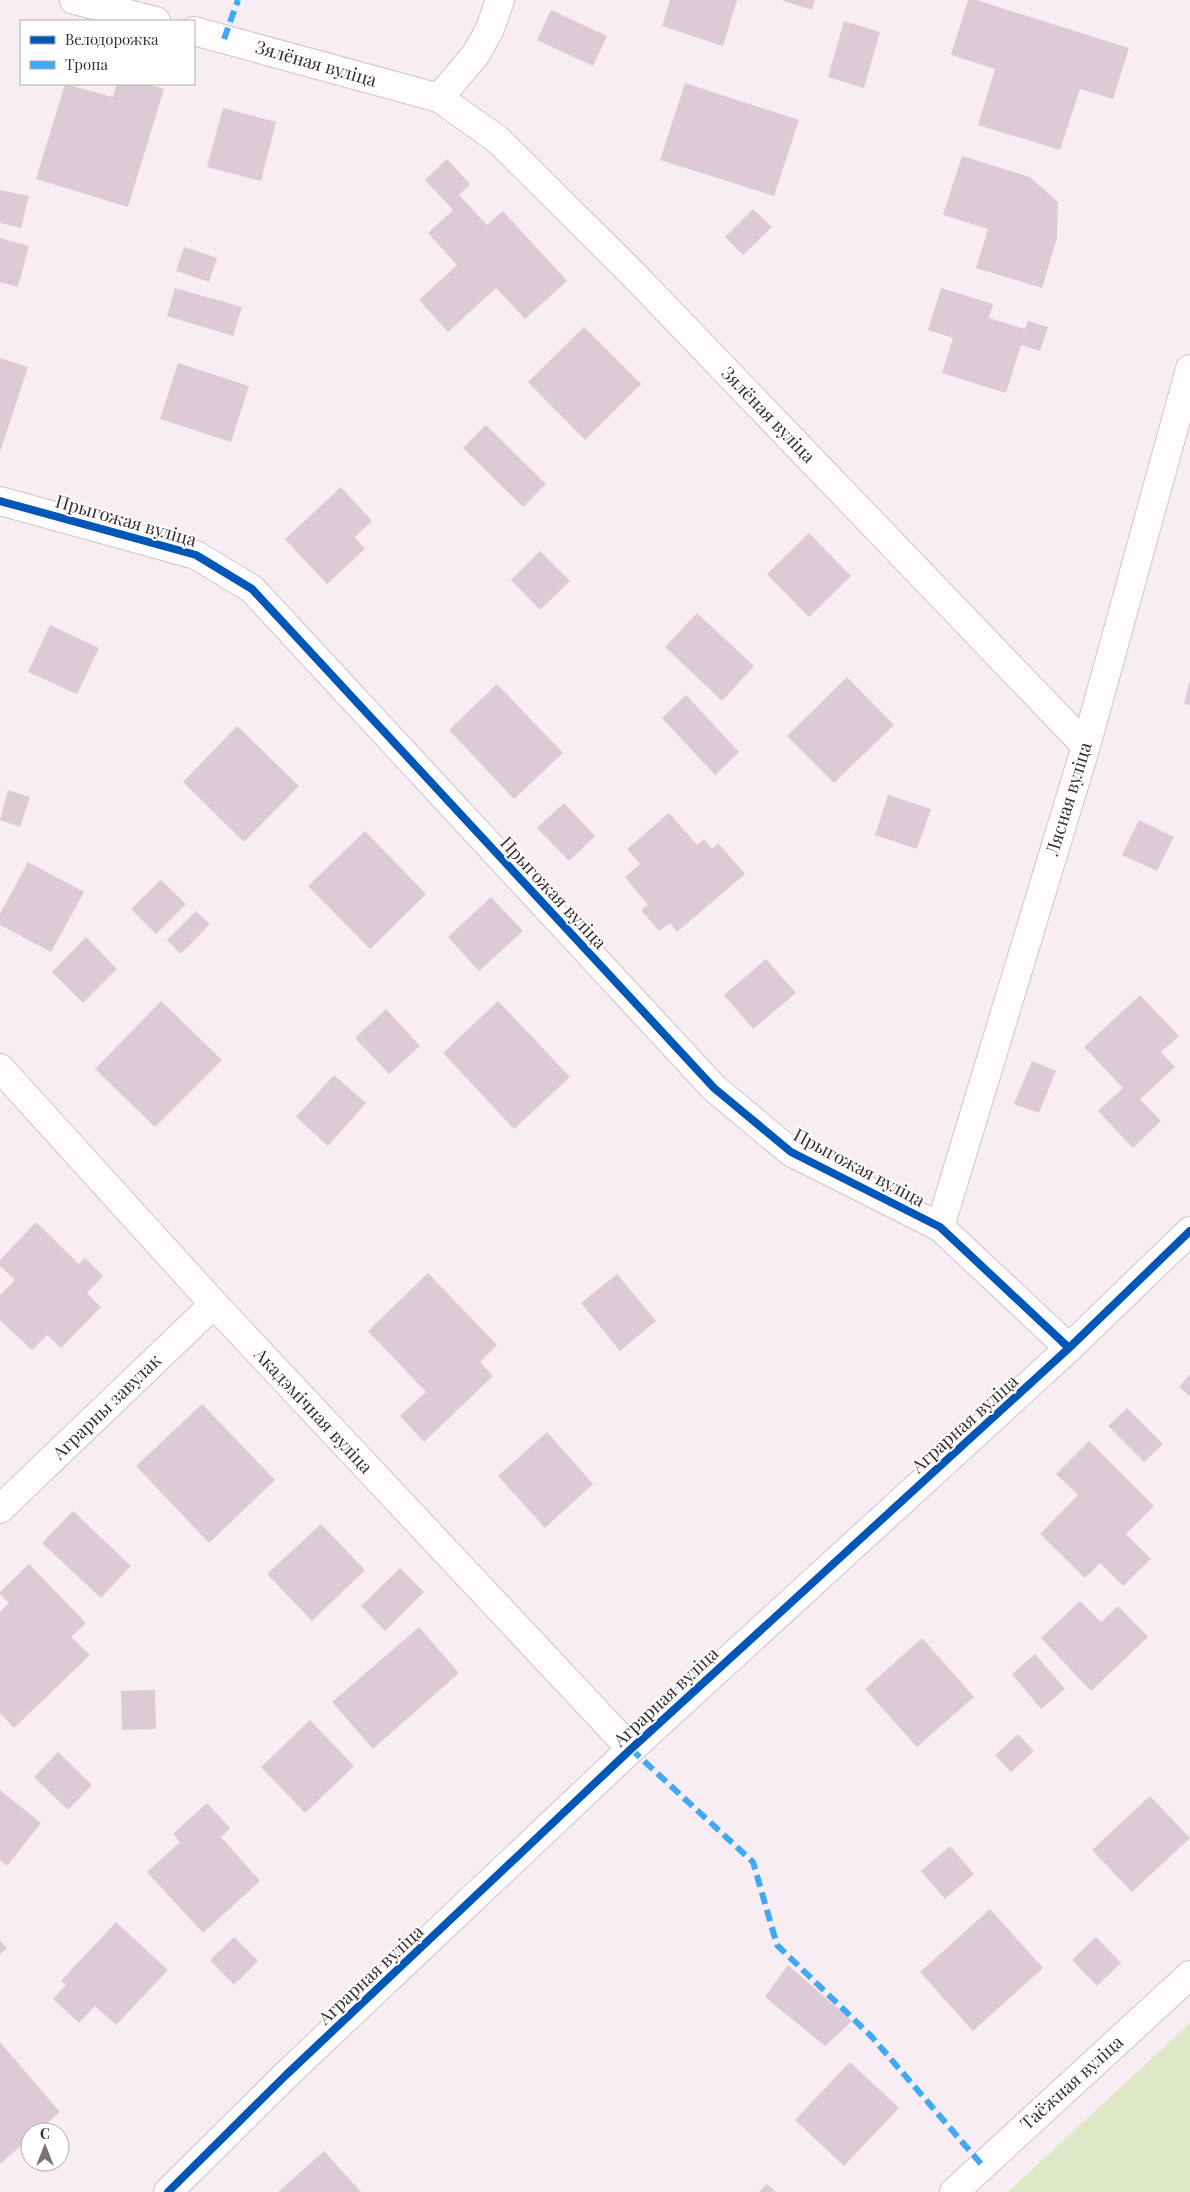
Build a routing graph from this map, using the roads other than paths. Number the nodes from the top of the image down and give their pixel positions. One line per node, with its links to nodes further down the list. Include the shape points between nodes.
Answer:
1 (74, 0): 3 (street)
2 (500, 0): 5 (street, via 490,29 476,54)
3 (152, 20)
4 (195, 31): 5 (street, Зялёная вуліца)
5 (439, 98): 8 (street, Зялёная вуліца, via 497,139 632,272)
6 (1190, 369): 8 (street, Лясная вуліца)
7 (0, 501): 10 (street, Прыгожая вуліца, via 196,555 252,589 714,1088 791,1152)
8 (1086, 746): 10 (street, Лясная вуліца)
9 (0, 1068): 12 (street, Акадэмічная вуліца)
10 (940, 1227): 13 (street, Прыгожая вуліца)
11 (1190, 1231): 13 (street, Аграрная вуліца)
12 (214, 1304): 14 (street, Аграрны завулак); 15 (street, Акадэмічная вуліца)
13 (1070, 1348): 15 (street, Аграрная вуліца)
14 (0, 1509)
15 (631, 1749): 17 (street, Аграрная вуліца, via 292,2069)
16 (1190, 1975): 18 (street, Таёжная вуліца)
17 (168, 2192)
18 (954, 2192)

